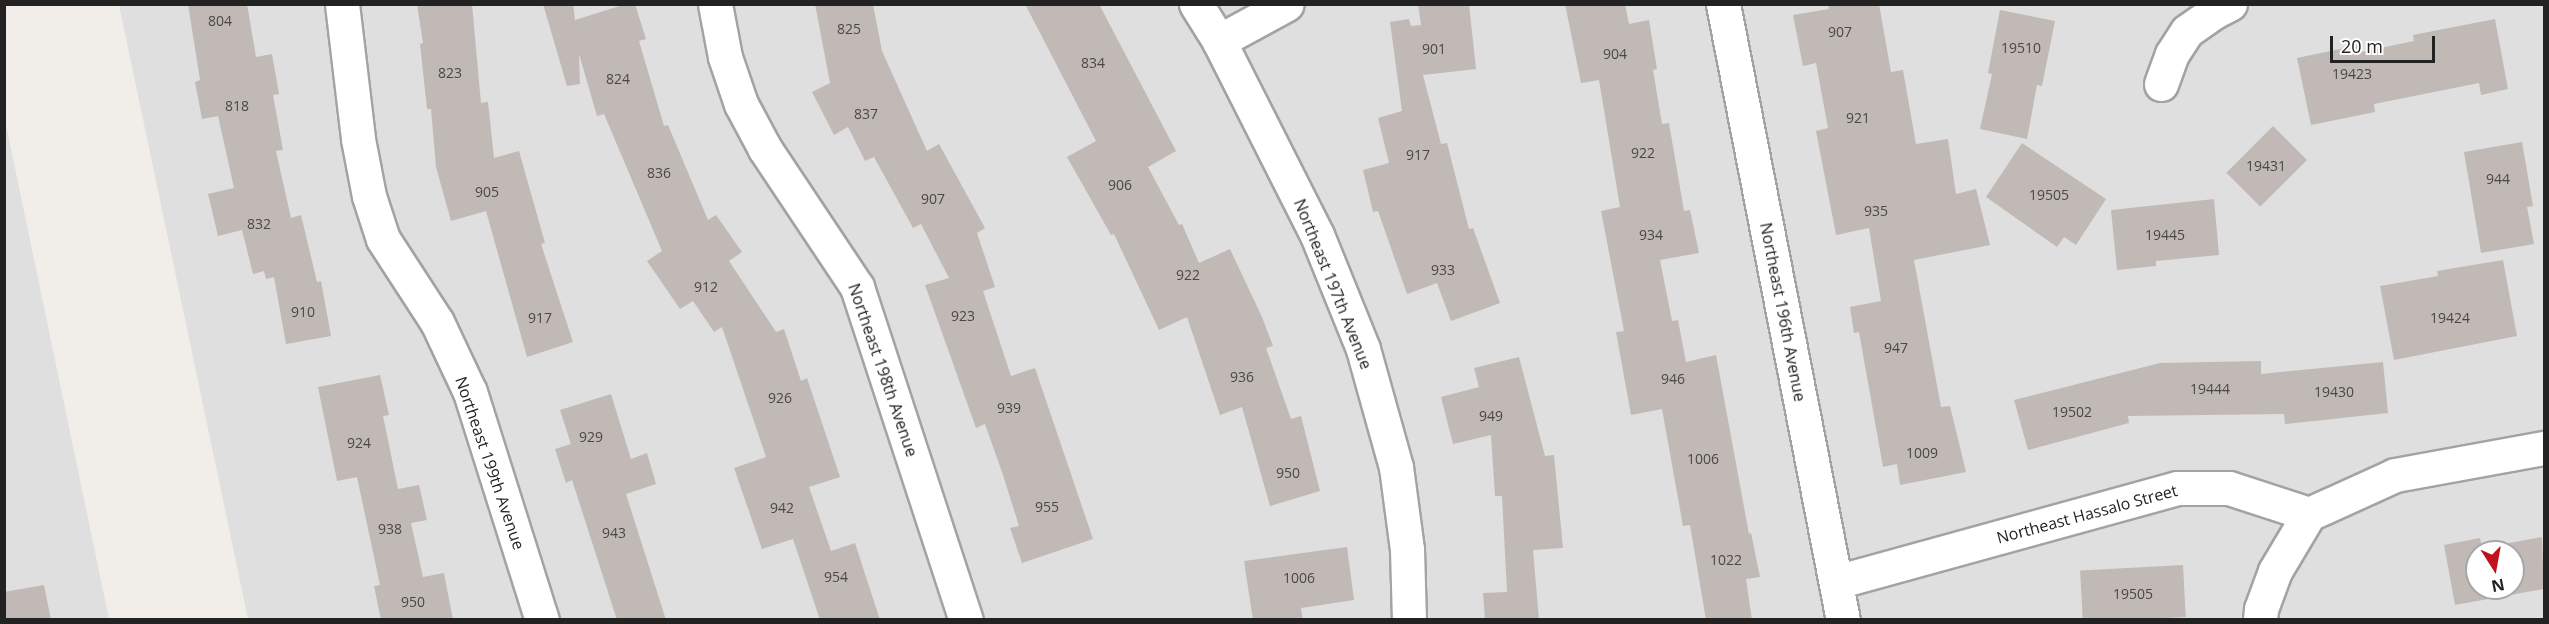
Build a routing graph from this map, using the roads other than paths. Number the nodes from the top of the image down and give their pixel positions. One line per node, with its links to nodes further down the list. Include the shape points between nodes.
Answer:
1 (342, 4): 12 (street, Northeast 199th Avenue, via 369,196 383,239 437,322 470,392)
2 (715, 4): 13 (street, Northeast 198th Avenue, via 725,57 741,104 765,149 857,287)
3 (1196, 4): 7 (street, Northeast 197th Avenue)
4 (1287, 4): 7 (street)
5 (1723, 4): 11 (street, Northeast 196th Avenue)
6 (2230, 4): 8 (street, via 2187,31 2172,54)
7 (1219, 41): 14 (street, Northeast 197th Avenue, via 1317,235 1363,349 1396,467 1407,549)
8 (2161, 84)
9 (2544, 448): 10 (street, via 2395,475)
10 (2309, 514): 11 (street, Northeast Hassalo Street, via 2229,488 2177,488); 16 (street, via 2276,572)
11 (1836, 582): 15 (street, Northeast 196th Avenue)
12 (542, 620)
13 (966, 620)
14 (1409, 620)
15 (1843, 620)
16 (2260, 620)

